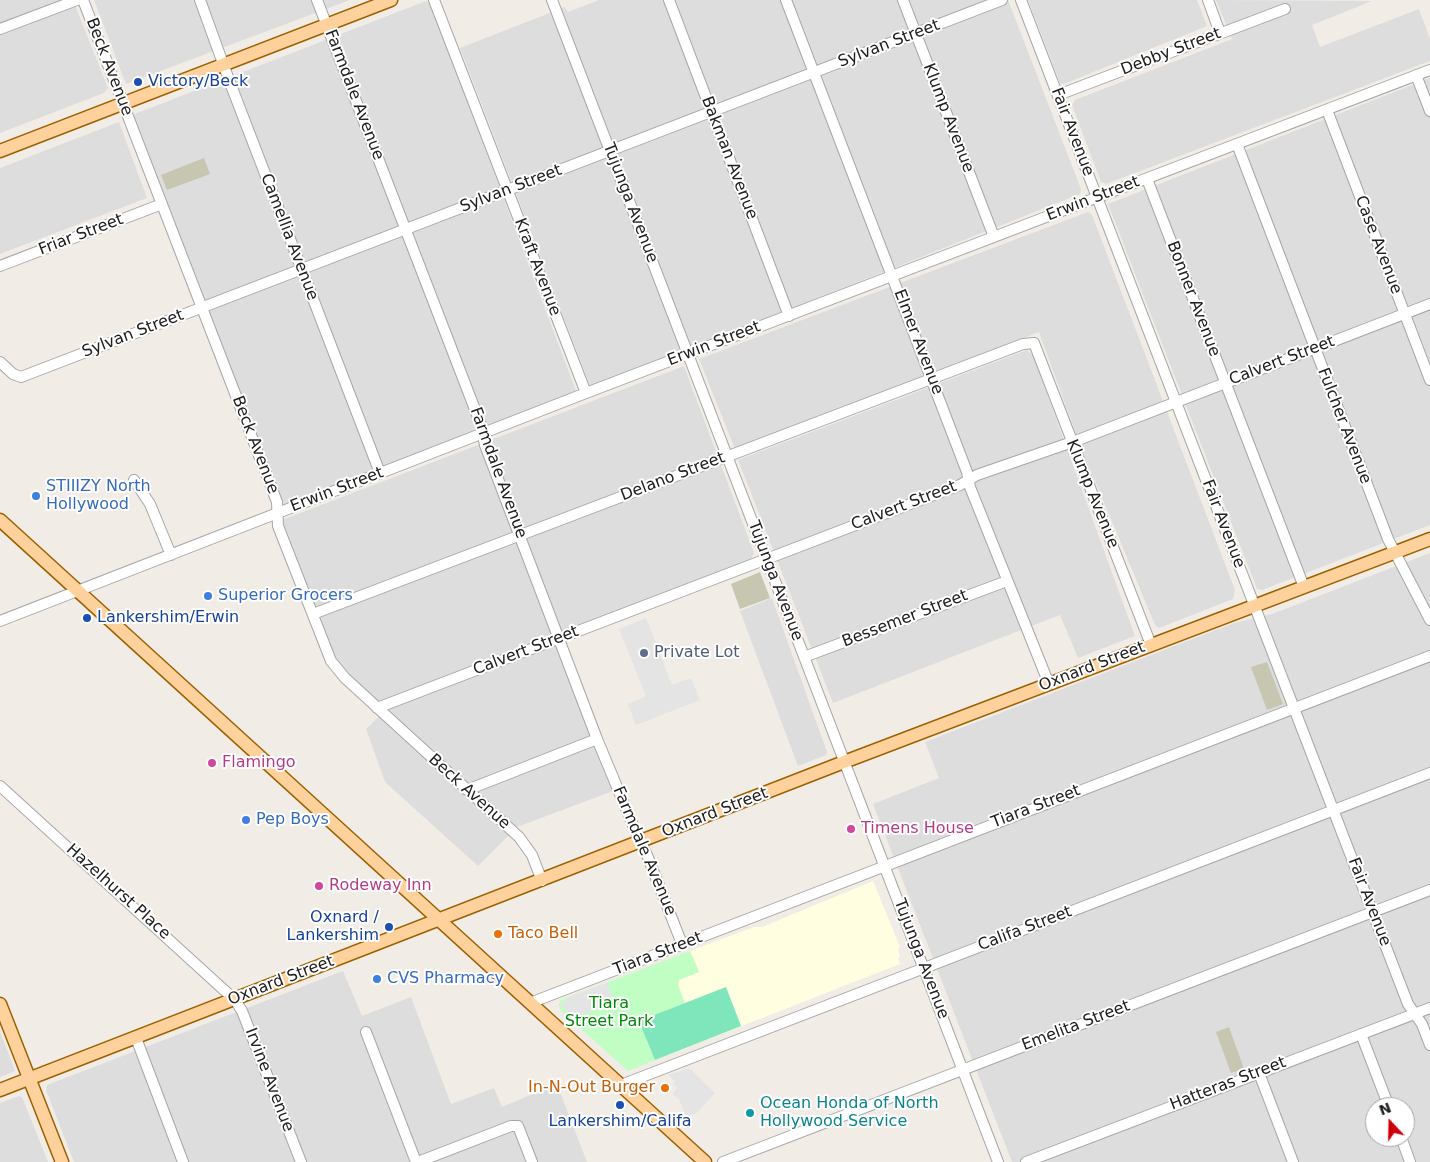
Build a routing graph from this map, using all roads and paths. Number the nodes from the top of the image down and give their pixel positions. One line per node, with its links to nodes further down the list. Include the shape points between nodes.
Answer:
1 (77, 0): 16 (street)
2 (83, 0): 24 (street, Beck Avenue)
3 (200, 0): 19 (street, Camellia Avenue)
4 (317, 0): 15 (street, Farmdale Avenue)
5 (391, 0): 15 (main road)
6 (434, 0): 32 (street, Kraft Avenue)
7 (552, 0): 30 (street, Tujunga Avenue)
8 (669, 0): 27 (street, Bakman Avenue)
9 (786, 0): 21 (street, Elmer Avenue)
10 (903, 0): 17 (street, Klump Avenue)
11 (1002, 0): 17 (street, Sylvan Street)
12 (1021, 0): 23 (street, Fair Avenue)
13 (1208, 0): 18 (street)
14 (1285, 9): 18 (street, Debby Street)
15 (327, 25): 19 (main road); 35 (street, Farmdale Avenue)
16 (0, 30)
17 (916, 33): 21 (street, Sylvan Street); 36 (street, Klump Avenue)
18 (1220, 33): 23 (street, Debby Street)
19 (224, 65): 24 (main road); 38 (street, Camellia Avenue)
20 (1430, 70): 22 (street, Erwin Street)
21 (814, 73): 27 (street, Sylvan Street); 39 (street, Elmer Avenue)
22 (1416, 76): 25 (street, Erwin Street); 26 (street)
23 (1058, 95): 33 (street, Fair Avenue)
24 (123, 103): 29 (main road); 34 (street, Beck Avenue)
25 (1327, 110): 28 (street, Erwin Street); 42 (street, Case Avenue)
26 (1430, 111)
27 (712, 112): 30 (street, Sylvan Street); 43 (street, Bakman Avenue)
28 (1237, 144): 31 (street, Erwin Street); 45 (street, Fulcher Avenue)
29 (0, 150)
30 (610, 151): 32 (street, Sylvan Street); 46 (street, Tujunga Avenue)
31 (1147, 179): 33 (street, Erwin Street); 50 (street, Bonner Avenue)
32 (508, 190): 35 (street, Sylvan Street); 51 (street, Kraft Avenue)
33 (1098, 198): 36 (street, Erwin Street); 52 (street, Fair Avenue)
34 (162, 204): 37 (street, Friar Street); 41 (street, Beck Avenue)
35 (405, 230): 38 (street, Sylvan Street); 53 (street, Farmdale Avenue)
36 (994, 237): 39 (street, Erwin Street)
37 (0, 266)
38 (302, 270): 41 (street, Sylvan Street); 56 (street, Camellia Avenue)
39 (893, 276): 43 (street, Erwin Street); 48 (street, Elmer Avenue)
40 (1430, 304): 42 (street, Calvert Street)
41 (202, 308): 47 (street, Sylvan Street, via 21,377); 59 (street, Beck Avenue, via 276,502)
42 (1404, 314): 45 (street, Calvert Street); 49 (street, Case Avenue)
43 (789, 316): 46 (street, Erwin Street)
44 (1034, 343): 48 (street, Delano Street, via 1023,344); 54 (street, Klump Avenue)
45 (1314, 348): 50 (street, Calvert Street); 63 (street, Fulcher Avenue)
46 (688, 354): 51 (street, Erwin Street); 55 (street, Tujunga Avenue)
47 (0, 362)
48 (932, 378): 55 (street, Delano Street); 58 (street, Elmer Avenue)
49 (1430, 380)
50 (1225, 383): 52 (street, Calvert Street); 67 (street, Bonner Avenue)
51 (586, 393): 53 (street, Erwin Street)
52 (1176, 402): 54 (street, Calvert Street); 69 (street, Fair Avenue)
53 (483, 434): 56 (street, Erwin Street); 61 (street, Farmdale Avenue)
54 (1071, 442): 58 (street, Calvert Street); 74 (street, Klump Avenue)
55 (728, 456): 61 (street, Delano Street); 65 (street, Tujunga Avenue)
56 (380, 474): 59 (street, Erwin Street)
57 (134, 480): 64 (street, via 150,504)
58 (969, 480): 65 (street, Calvert Street); 66 (street, Elmer Avenue)
59 (277, 513): 64 (street, Erwin Street); 70 (street, Beck Avenue, via 278,526)
60 (0, 520): 68 (main road)
61 (520, 536): 70 (street, Delano Street); 73 (street, Farmdale Avenue)
62 (1430, 538): 63 (main road, Oxnard Street)
63 (1394, 552): 67 (main road, Oxnard Street); 71 (street, Fulcher Avenue)
64 (170, 555): 68 (street, Erwin Street)
65 (767, 558): 73 (street, Calvert Street); 76 (street, Tujunga Avenue)
66 (1007, 581): 76 (street, Bessemer Street); 77 (street, Elmer Avenue)
67 (1304, 587): 69 (main road, Oxnard Street)
68 (79, 591): 72 (street, Erwin Street); 91 (main road)
69 (1254, 606): 74 (main road, Oxnard Street); 79 (street, Fair Avenue)
70 (313, 614): 78 (street, Beck Avenue, via 331,661)
71 (1430, 620)
72 (0, 621)
73 (558, 638): 78 (street, Calvert Street); 80 (street, Farmdale Avenue)
74 (1151, 645): 77 (main road, Oxnard Street)
75 (1430, 656): 79 (street, Tiara Street)
76 (804, 657): 81 (street, Tujunga Avenue)
77 (1049, 684): 81 (main road, Oxnard Street)
78 (377, 708): 84 (street, Beck Avenue)
79 (1294, 708): 85 (street, Fair Avenue); 87 (street, Tiara Street)
80 (597, 739): 84 (street); 86 (street, Farmdale Avenue)
81 (844, 762): 86 (main road, Oxnard Street); 87 (street, Tujunga Avenue)
82 (1430, 773): 85 (street, Califa Street)
83 (0, 786): 94 (street, Hazelhurst Place)
84 (467, 790): 88 (street, Beck Avenue, via 519,837 532,855)
85 (1334, 810): 90 (street, Fair Avenue); 93 (street, Califa Street)
86 (640, 842): 88 (main road, Oxnard Street); 92 (street, Farmdale Avenue)
87 (884, 866): 92 (street, Tiara Street); 93 (street, Tujunga Avenue)
88 (542, 881): 91 (main road, Oxnard Street)
89 (1430, 890): 90 (street, Emelita Street)
90 (1373, 912): 98 (street, Fair Avenue, via 1408,1004); 103 (street, Emelita Street)
91 (438, 920): 94 (main road, Oxnard Street); 95 (main road)
92 (682, 944): 95 (street, Tiara Street)
93 (924, 968): 103 (street, Tujunga Avenue); 106 (street, Califa Street)
94 (234, 1000): 101 (main road, Oxnard Street); 112 (street, Irvine Avenue, via 242,1011)
95 (530, 1003): 106 (main road)
96 (0, 1004): 105 (main road)
97 (1430, 1008): 98 (street, Hatteras Street)
98 (1415, 1013): 100 (street, Hatteras Street); 102 (street, Fair Avenue)
99 (366, 1032): 113 (street)
100 (1361, 1034): 104 (street, Hatteras Street); 108 (street)
101 (136, 1038): 105 (main road, Oxnard Street); 111 (street)
102 (1430, 1045)
103 (963, 1070): 116 (street, Emelita Street); 117 (street, Tujunga Avenue)
104 (1259, 1073): 118 (street, Hatteras Street); 119 (street)
105 (30, 1078): 107 (main road, Oxnard Street); 110 (main road)
106 (621, 1085): 115 (main road)
107 (0, 1090)
108 (1385, 1097)
109 (1404, 1147): 120 (street)
110 (62, 1162)
111 (183, 1162)
112 (301, 1162)
113 (417, 1162): 114 (street, via 511,1126 518,1126)
114 (532, 1162)
115 (705, 1162)
116 (723, 1162)
117 (998, 1162)
118 (1026, 1162)
119 (1293, 1162)
120 (1410, 1162)

